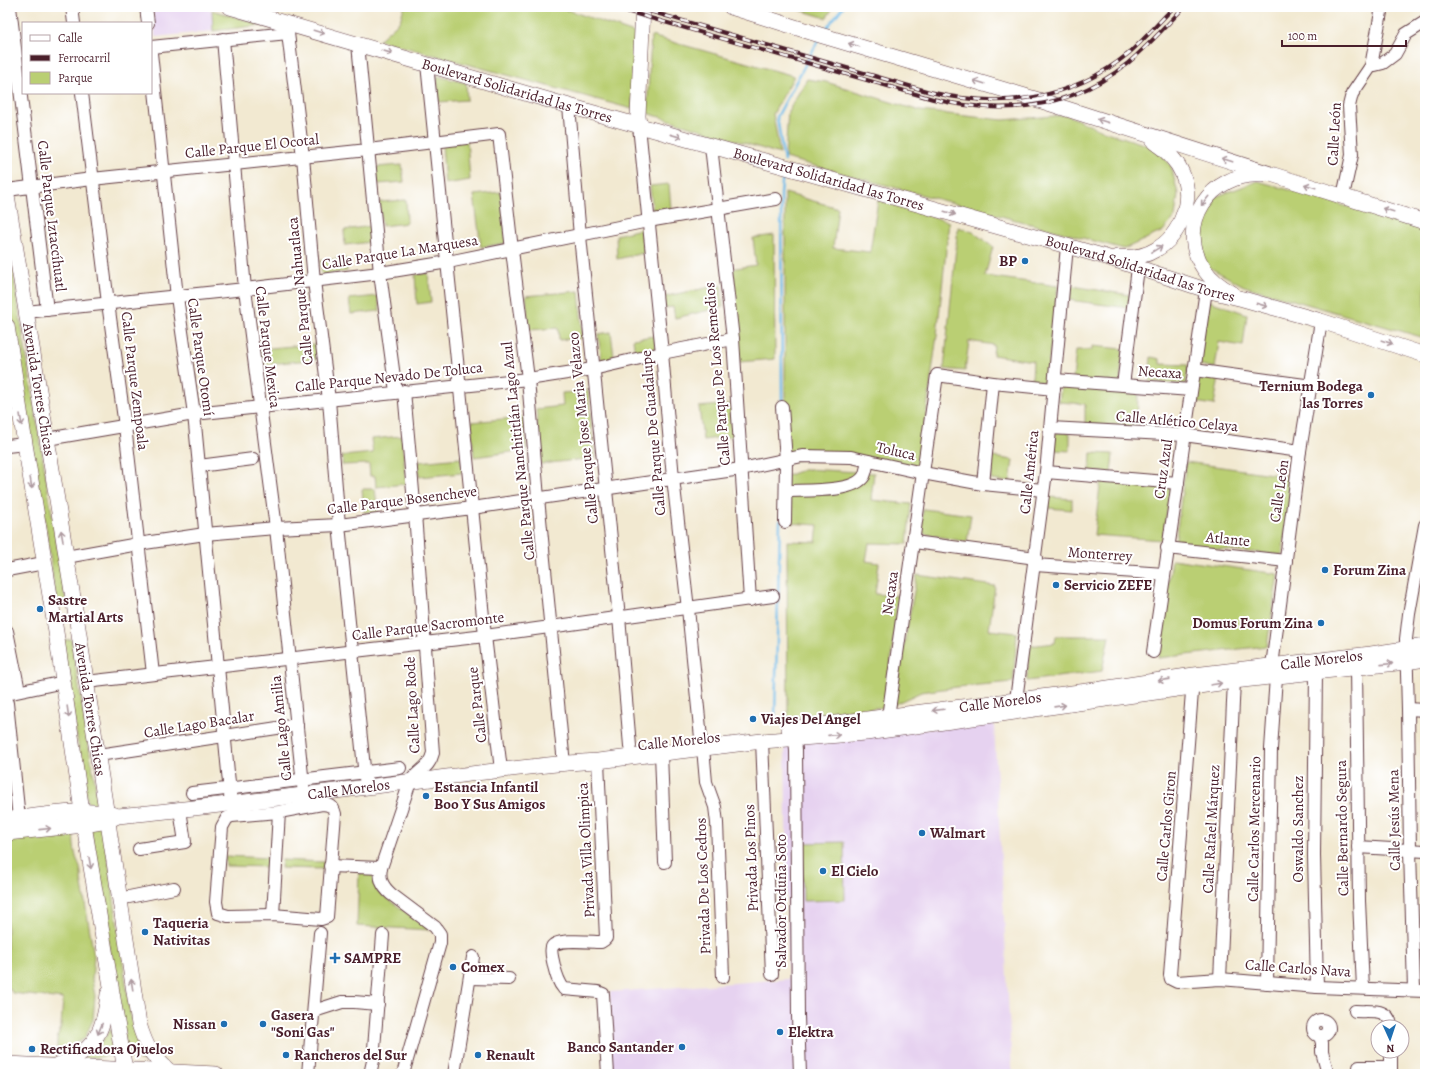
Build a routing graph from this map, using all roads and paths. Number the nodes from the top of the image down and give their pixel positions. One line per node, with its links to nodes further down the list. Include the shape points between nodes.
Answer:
1 (10, 7): 15 (street, Calle Parque Iztaccíhuatl)
2 (72, 7): 8 (street)
3 (146, 7): 9 (street)
4 (230, 7): 11 (main road, Boulevard Solidaridad las Torres)
5 (643, 7): 21 (main road)
6 (731, 7): 22 (main road, one-way to 6)
7 (1382, 7): 18 (street, Calle León)
8 (74, 22)
9 (148, 22)
10 (1425, 22): 18 (street, via 1406,34 1395,54 1383,63)
11 (288, 28): 12 (street); 13 (main road, Boulevard Solidaridad las Torres, one-way to 13); 27 (street, Calle Parque Nahuatlaca)
12 (223, 39): 14 (street); 28 (street, Calle Parque Mexica)
13 (358, 44): 17 (main road, Boulevard Solidaridad las Torres, one-way to 17); 26 (street, Calle Lago Rode)
14 (152, 47)
15 (16, 62): 32 (street, Calle Parque Iztaccíhuatl)
16 (152, 62): 29 (street, Calle Parque Otomí)
17 (427, 64): 20 (main road, Boulevard Solidaridad las Torres); 24 (street, Calle Parque)
18 (1371, 66): 35 (street, Calle León, via 1352,94 1348,106 1352,155)
19 (82, 94): 31 (street, Calle Parque Zempoala)
20 (569, 106): 21 (main road, Boulevard Solidaridad las Torres); 41 (street, Calle Parque Jose Maria Velazco)
21 (639, 126): 25 (main road, Boulevard Solidaridad las Torres, one-way to 25); 38 (street, Calle Parque De Guadalupe)
22 (1130, 130): 30 (main road, one-way to 22); 44 (main road, one-way to 22, via 1124,258 1155,251 1174,233 1185,209 1185,183 1174,159 1162,147)
23 (500, 136): 24 (street, Calle Parque El Ocotal, via 498,134); 43 (street, Calle Parque Nanchititlán Lago Azul)
24 (435, 142): 26 (street, Calle Parque El Ocotal); 45 (street, Calle Parque)
25 (711, 146): 37 (street, Calle Parque De Los Remedios); 42 (main road, Boulevard Solidaridad las Torres, one-way to 42)
26 (368, 150): 27 (street, Calle Parque El Ocotal); 47 (street, Calle Lago Rode)
27 (302, 157): 28 (street, Calle Parque El Ocotal); 48 (street, Calle Parque Nahuatlaca)
28 (234, 164): 29 (street, Calle Parque El Ocotal); 49 (street, Calle Parque Mexica)
29 (164, 172): 31 (street, Calle Parque El Ocotal); 51 (street, Calle Parque Otomí)
30 (1277, 176): 35 (main road, one-way to 30); 52 (main road, one-way to 52, via 1249,175 1226,182 1207,198 1195,218 1195,245 1204,270 1216,283)
31 (92, 179): 32 (street, Calle Parque El Ocotal); 53 (street, Calle Parque Zempoala)
32 (31, 186): 33 (street, Calle Parque El Ocotal); 54 (street, Calle Parque Iztaccíhuatl)
33 (7, 190)
34 (7, 195): 40 (main road, Avenida Torres Chicas)
35 (1343, 196): 39 (main road, one-way to 35)
36 (776, 199): 37 (street, Calle Parque La Marquesa)
37 (718, 208): 38 (street, Calle Parque La Marquesa); 58 (street, Calle Parque De Los Remedios)
38 (648, 221): 41 (street, Calle Parque La Marquesa); 59 (street, Calle Parque De Guadalupe)
39 (1425, 222)
40 (10, 230): 55 (main road, Avenida Torres Chicas)
41 (580, 236): 43 (street, Calle Parque La Marquesa); 61 (street, Calle Parque Jose Maria Velazco)
42 (1067, 246): 44 (main road, Boulevard Solidaridad las Torres); 65 (street, Calle América)
43 (512, 250): 45 (street, Calle Parque La Marquesa); 63 (street, Calle Parque Nanchititlán Lago Azul)
44 (1106, 257): 46 (main road, Boulevard Solidaridad las Torres)
45 (448, 262): 47 (street, Calle Parque La Marquesa); 67 (street, Calle Parque)
46 (1138, 268): 50 (main road, Boulevard Solidaridad las Torres); 66 (street)
47 (380, 273): 48 (street, Calle Parque La Marquesa); 70 (street, Calle Lago Rode)
48 (314, 281): 49 (street, Calle Parque La Marquesa); 71 (street, Calle Parque Nahuatlaca)
49 (245, 289): 51 (street, Calle Parque La Marquesa); 72 (street, Calle Parque Mexica)
50 (1206, 290): 52 (main road, Boulevard Solidaridad las Torres); 62 (street, Cruz Azul)
51 (177, 297): 53 (street, Calle Parque La Marquesa); 74 (street, Calle Parque Otomí)
52 (1243, 299): 56 (main road, Boulevard Solidaridad las Torres, one-way to 56)
53 (108, 303): 54 (street, Calle Parque La Marquesa); 75 (street, Calle Parque Zempoala)
54 (47, 310): 55 (street, Calle Parque La Marquesa)
55 (26, 312): 78 (main road, Avenida Torres Chicas)
56 (1321, 321): 60 (main road, Boulevard Solidaridad las Torres, one-way to 60); 68 (street, Calle León)
57 (7, 326): 79 (main road, Avenida Torres Chicas, one-way to 79)
58 (733, 340): 59 (street, Calle Parque Nevado De Toluca); 86 (street, Calle Parque De Los Remedios)
59 (662, 353): 61 (street, Calle Parque Nevado De Toluca); 89 (street, Calle Parque De Guadalupe)
60 (1425, 355)
61 (593, 369): 63 (street, Calle Parque Nevado De Toluca); 92 (street, Calle Parque Jose Maria Velazco)
62 (1194, 370): 68 (street); 69 (street, Cruz Azul)
63 (528, 379): 67 (street, Calle Parque Nevado De Toluca); 95 (street, Calle Parque Nanchititlán Lago Azul)
64 (993, 383): 65 (street, Necaxa); 88 (street, Necaxa, via 937,375); 91 (street)
65 (1054, 384): 66 (street, Necaxa); 76 (street, Calle América)
66 (1123, 385): 69 (street, Necaxa)
67 (459, 386): 70 (street, Calle Parque Nevado De Toluca); 96 (street, Calle Parque)
68 (1312, 386): 81 (street, Calle León)
69 (1191, 390): 77 (street, Cruz Azul)
70 (400, 392): 71 (street, Calle Parque Nevado De Toluca); 97 (street, Calle Lago Rode)
71 (329, 400): 72 (street, Calle Parque Nevado De Toluca); 99 (street, Calle Parque Nahuatlaca)
72 (260, 406): 74 (street, Calle Parque Nevado De Toluca); 101 (street, Calle Parque Mexica)
73 (782, 407): 83 (street)
74 (194, 414): 75 (street, Calle Parque Nevado De Toluca); 85 (street, Calle Parque Otomí)
75 (125, 426): 78 (street, Calle Parque Nevado De Toluca); 104 (street, Calle Parque Zempoala)
76 (1050, 428): 77 (street, Calle Atlético Celaya); 87 (street, Calle América)
77 (1184, 435): 81 (street, Calle Atlético Celaya); 90 (street, Cruz Azul)
78 (47, 439): 106 (main road, Avenida Torres Chicas, one-way to 78)
79 (25, 444): 80 (street); 109 (main road, Avenida Torres Chicas, one-way to 109)
80 (7, 446)
81 (1300, 451): 107 (street, Calle León)
82 (253, 458): 85 (street)
83 (786, 460): 84 (street, Toluca, via 802,456 822,456 851,457); 86 (street, Toluca); 94 (street)
84 (868, 461): 88 (street, Toluca); 94 (street, via 864,476 844,488)
85 (199, 466): 102 (street, Calle Parque Otomí)
86 (741, 469): 89 (street, Calle Parque Bosencheve); 113 (street, Calle Parque De Los Remedios)
87 (1046, 472): 90 (street); 93 (street, Calle América)
88 (923, 474): 91 (street, Toluca); 103 (street, Necaxa)
89 (672, 478): 92 (street, Calle Parque Bosencheve); 116 (street, Calle Parque De Guadalupe)
90 (1178, 483): 105 (street, Cruz Azul)
91 (983, 484): 93 (street, Toluca)
92 (605, 488): 95 (street, Calle Parque Bosencheve); 117 (street, Calle Parque Jose Maria Velazco)
93 (1044, 490): 108 (street, Calle América)
94 (786, 491): 98 (street)
95 (538, 498): 96 (street, Calle Parque Bosencheve); 118 (street, Calle Parque Nanchititlán Lago Azul)
96 (472, 508): 97 (street, Calle Parque Bosencheve); 122 (street, Calle Parque)
97 (415, 514): 99 (street, Calle Parque Bosencheve); 123 (street, Calle Lago Rode)
98 (785, 522)
99 (339, 525): 101 (street, Calle Parque Bosencheve); 125 (street, Calle Parque Nahuatlaca)
100 (1425, 525): 127 (street, Calle Jesús Mena, via 1409,614)
101 (276, 528): 102 (street, Calle Parque Bosencheve); 128 (street, Calle Parque Mexica)
102 (205, 534): 104 (street, Calle Parque Bosencheve); 130 (street, Calle Parque Otomí)
103 (914, 542): 108 (street, Monterrey); 144 (street, Necaxa)
104 (138, 544): 106 (street, Calle Parque Bosencheve); 134 (street, Calle Parque Zempoala)
105 (1167, 548): 107 (street, Atlante); 111 (street, Cruz Azul)
106 (66, 557): 114 (main road, Avenida Torres Chicas)
107 (1286, 561): 132 (street, Calle León)
108 (1035, 562): 111 (street, Monterrey); 140 (street, Calle América)
109 (44, 563): 110 (street); 115 (main road, Avenida Torres Chicas)
110 (7, 570)
111 (1164, 574): 126 (street, Cruz Azul)
112 (773, 596): 113 (street, Calle Parque Sacromonte)
113 (750, 600): 116 (street, Calle Parque Sacromonte)
114 (73, 602): 115 (main road, via 64,608); 119 (main road, Avenida Torres Chicas)
115 (52, 606): 121 (main road, Avenida Torres Chicas)
116 (688, 609): 117 (street, Calle Parque Sacromonte); 149 (street, Calle Parque De Guadalupe)
117 (619, 617): 118 (street, Calle Parque Sacromonte); 150 (street, Calle Parque Jose Maria Velazco)
118 (552, 626): 122 (street, Calle Parque Sacromonte); 154 (street, Calle Parque Nanchititlán Lago Azul)
119 (78, 628): 121 (main road, via 62,625); 138 (main road, Avenida Torres Chicas)
120 (7, 631): 139 (street)
121 (56, 632): 137 (main road, Avenida Torres Chicas)
122 (485, 636): 123 (street, Calle Parque Sacromonte); 156 (street, Calle Parque)
123 (425, 642): 125 (street, Calle Parque Sacromonte); 158 (street, Calle Lago Rode, via 433,753 428,766)
124 (1425, 646): 127 (main road, Calle Morelos)
125 (352, 651): 128 (street, Calle Parque Sacromonte); 157 (street, Calle Parque Nahuatlaca)
126 (1153, 652)
127 (1406, 656): 129 (main road, Calle Morelos); 131 (main road, Calle Morelos, one-way to 127); 132 (main road, Calle Morelos); 142 (street, Calle Jesús Mena)
128 (289, 658): 130 (street, Calle Parque Sacromonte); 145 (street, Calle Lago Amilia)
129 (1425, 658)
130 (219, 666): 134 (street, Calle Parque Sacromonte); 147 (street, Calle Parque Otomí)
131 (1356, 667): 133 (main road, Calle Morelos); 168 (street, Calle Bernardo Segura)
132 (1274, 671): 133 (main road, Calle Morelos); 135 (main road, Calle Morelos); 136 (main road, Calle Morelos); 188 (street, Calle Carlos Mercenario)
133 (1316, 672): 189 (street, Oswaldo Sanchez, via 1314,855)
134 (153, 674): 138 (street, Calle Parque Sacromonte)
135 (1193, 681): 136 (main road, Calle Morelos, one-way to 136); 140 (main road, Calle Morelos, one-way to 140); 146 (main road, Calle Morelos, one-way to 135, via 866,732); 186 (street, Calle Carlos Giron)
136 (1234, 681): 187 (street, Calle Rafael Márquez)
137 (64, 682): 139 (street); 165 (main road, Avenida Torres Chicas, one-way to 165)
138 (86, 682): 164 (main road, Avenida Torres Chicas)
139 (13, 693)
140 (1016, 700): 144 (main road, Calle Morelos, one-way to 144)
141 (7, 703): 166 (street)
142 (1408, 709): 143 (street); 170 (street, Calle Jesús Mena)
143 (1425, 710)
144 (888, 717): 146 (main road, Calle Morelos)
145 (297, 724): 147 (street, Calle Lago Bacalar); 159 (street, Calle Lago Amilia)
146 (795, 733): 148 (main road, Calle Morelos); 149 (main road, Calle Morelos); 210 (street, Salvador Orduña Soto)
147 (224, 736): 152 (street, Calle Lago Bacalar); 161 (street, Calle Parque Otomí)
148 (762, 741): 149 (main road, Calle Morelos); 181 (street, Privada Los Pinos)
149 (702, 743): 150 (main road, Calle Morelos); 151 (main road, Calle Morelos); 183 (street, Privada De Los Cedros, via 706,782 716,814)
150 (630, 746): 154 (main road, Calle Morelos, via 596,752)
151 (661, 753): 153 (main road, Calle Morelos); 172 (street)
152 (105, 754)
153 (598, 761): 154 (main road, Calle Morelos); 209 (street, Privada Villa Olimpica, via 606,938 601,942 562,941 552,948 552,958 562,987 603,994)
154 (571, 763): 156 (main road, Calle Morelos)
155 (400, 768): 157 (street)
156 (501, 770): 158 (main road, Calle Morelos)
157 (365, 780): 158 (main road, Calle Morelos); 159 (main road, Calle Morelos)
158 (410, 782): 174 (street)
159 (303, 787): 161 (main road, Calle Morelos)
160 (192, 793): 161 (street)
161 (230, 797): 162 (main road, Calle Morelos)
162 (180, 810): 164 (main road, Calle Morelos); 169 (street, via 185,842)
163 (279, 812): 173 (street, via 322,804 334,808); 177 (street); 177 (street, via 232,816 224,820 216,902 218,913 228,916)
164 (110, 817): 165 (main road, Calle Morelos); 176 (main road, Avenida Torres Chicas)
165 (83, 818): 166 (main road); 167 (main road, one-way to 165); 182 (main road, Avenida Torres Chicas, one-way to 182)
166 (13, 819)
167 (7, 833)
168 (1358, 847): 170 (street); 190 (street, Calle Bernardo Segura)
169 (139, 849)
170 (1410, 850): 171 (street); 191 (street, Calle Jesús Mena)
171 (1425, 851)
172 (665, 862)
173 (330, 866): 174 (street); 177 (street, via 327,917 321,919)
174 (381, 868): 207 (street, via 380,879 385,889 435,927 440,934 440,944)
175 (174, 888): 176 (street)
176 (119, 899): 203 (main road, Avenida Torres Chicas, one-way to 176, via 147,1048 138,1024)
177 (273, 915)
178 (320, 933): 193 (street)
179 (383, 935): 192 (street)
180 (473, 957): 184 (street)
181 (772, 974)
182 (110, 977): 199 (main road, one-way to 199, via 106,1012 94,1042 70,1060); 202 (main road, Avenida Torres Chicas)
183 (723, 977)
184 (470, 978): 185 (street); 208 (street)
185 (509, 979)
186 (1171, 979): 187 (street, Calle Carlos Nava, via 1177,982)
187 (1220, 979): 188 (street, Calle Carlos Nava)
188 (1267, 983): 189 (street, Calle Carlos Nava)
189 (1317, 987): 190 (street, Calle Carlos Nava)
190 (1363, 988): 191 (street, Calle Carlos Nava)
191 (1420, 991)
192 (378, 1004): 193 (street, via 342,1002); 206 (street)
193 (314, 1011): 205 (street)
194 (1355, 1011): 195 (street, via 1384,1013)
195 (1390, 1019)
196 (1320, 1036): 211 (street)
197 (1391, 1059): 201 (street)
198 (7, 1064): 199 (main road)
199 (55, 1066): 202 (main road)
200 (1359, 1067): 201 (street)
201 (1391, 1071)
202 (126, 1072): 203 (main road)
203 (170, 1072): 204 (main road)
204 (216, 1074)
205 (308, 1074)
206 (370, 1074)
207 (403, 1074)
208 (454, 1074)
209 (608, 1074)
210 (800, 1074)
211 (1328, 1074)

